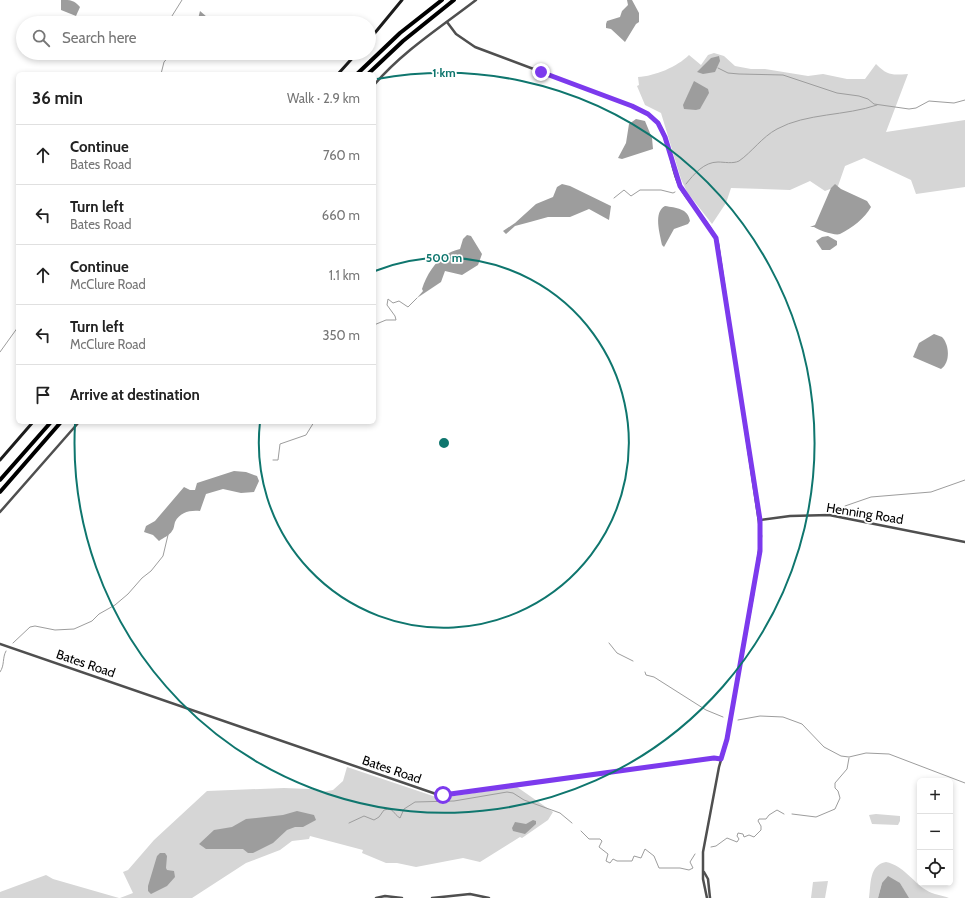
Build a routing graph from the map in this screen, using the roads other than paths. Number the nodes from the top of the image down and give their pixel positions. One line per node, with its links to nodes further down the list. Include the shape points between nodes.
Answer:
1 (402, 0): 6 (main road)
2 (442, 0): 7 (highway)
3 (454, 0): 12 (highway, via 403,41)
4 (476, 0): 5 (street)
5 (447, 22): 13 (street, via 396,62); 22 (street, via 456,34 475,47 632,106 648,114 658,123 680,186 712,231 718,244)
6 (376, 32)
7 (376, 56)
8 (351, 60): 10 (main road)
9 (372, 60): 11 (highway)
10 (340, 72)
11 (359, 72)
12 (370, 72)
13 (376, 83)
14 (31, 424): 18 (main road)
15 (49, 424): 19 (highway)
16 (59, 424): 20 (highway)
17 (77, 424): 21 (street)
18 (0, 460)
19 (0, 480)
20 (0, 492)
21 (0, 512)
22 (760, 520): 23 (street, Henning Road, via 829,515); 25 (street, via 760,551 753,595 727,739)
23 (965, 542)
24 (0, 644): 25 (street, Bates Road, via 439,795)
25 (721, 759): 26 (street, via 703,850)
26 (704, 872): 31 (street); 32 (street, via 708,879)
27 (376, 898): 28 (street)
28 (402, 898)
29 (432, 898): 30 (street, via 470,894)
30 (489, 898)
31 (706, 898)
32 (710, 898)

